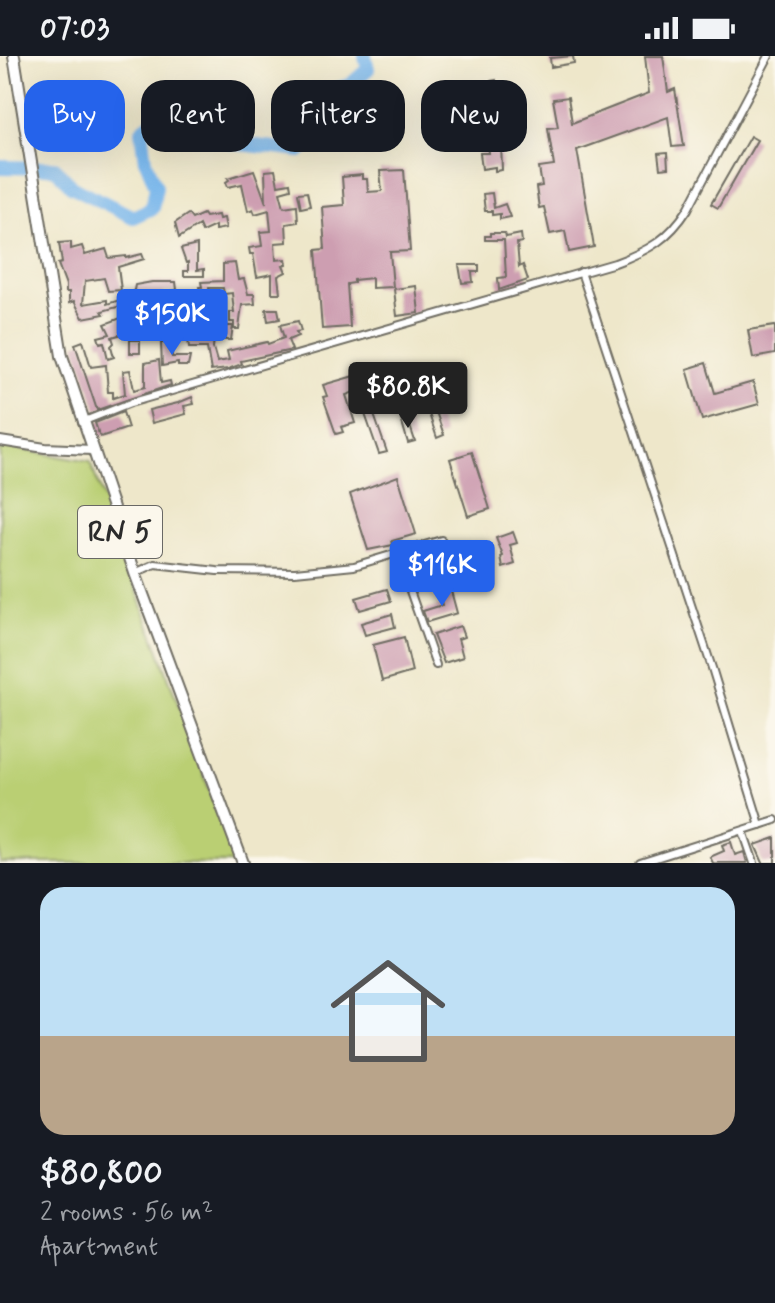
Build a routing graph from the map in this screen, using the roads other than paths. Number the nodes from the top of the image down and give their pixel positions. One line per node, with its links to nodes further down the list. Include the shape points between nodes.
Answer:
1 (14, 56): 4 (main road, RN 5, via 62,356)
2 (769, 56): 3 (street, via 677,228 648,251)
3 (581, 272): 4 (street, via 130,403); 12 (street)
4 (82, 422): 6 (main road, RN 5)
5 (0, 441): 6 (street)
6 (92, 450): 9 (main road, RN 5)
7 (441, 540): 8 (street)
8 (397, 554): 9 (street, via 354,566 295,572 155,564); 10 (street)
9 (135, 573): 14 (main road, RN 5)
10 (436, 665)
11 (775, 820): 12 (street)
12 (760, 825): 13 (street)
13 (743, 831): 15 (street); 16 (street)
14 (243, 863)
15 (640, 863)
16 (754, 863)

